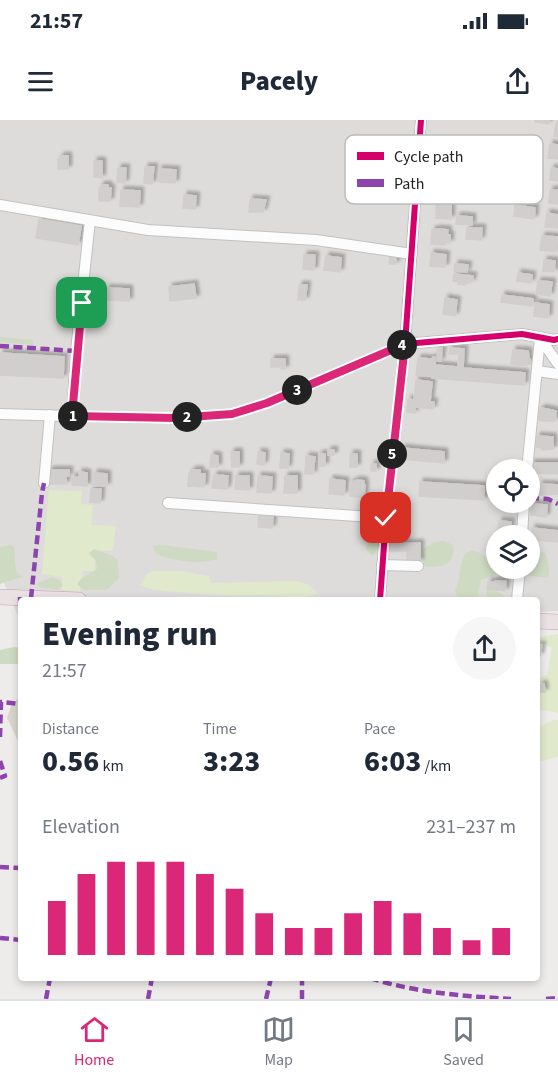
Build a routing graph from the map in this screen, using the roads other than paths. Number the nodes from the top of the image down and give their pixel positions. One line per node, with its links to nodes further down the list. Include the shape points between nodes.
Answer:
1 (421, 120): 2 (street)
2 (420, 135)
3 (415, 204): 6 (street)
4 (0, 205): 5 (street)
5 (90, 220): 6 (street, via 148,230 316,240); 15 (street)
6 (412, 254): 9 (street)
7 (540, 338): 8 (street); 9 (street, via 522,334); 10 (street); 11 (street)
8 (558, 339)
9 (405, 344): 15 (street, via 232,414 175,418); 19 (street)
10 (558, 364)
11 (537, 371): 12 (street); 16 (street)
12 (558, 374)
13 (0, 414): 14 (street)
14 (50, 415): 15 (street); 17 (street)
15 (72, 416)
16 (528, 459)
17 (44, 483)
18 (168, 503): 19 (street)
19 (386, 518): 20 (street)
20 (382, 565): 21 (street); 24 (street)
21 (418, 566)
22 (519, 579): 25 (street)
23 (0, 597): 26 (highway)
24 (380, 597)
25 (517, 597)
26 (18, 598)
27 (540, 621): 28 (highway)
28 (558, 622)

